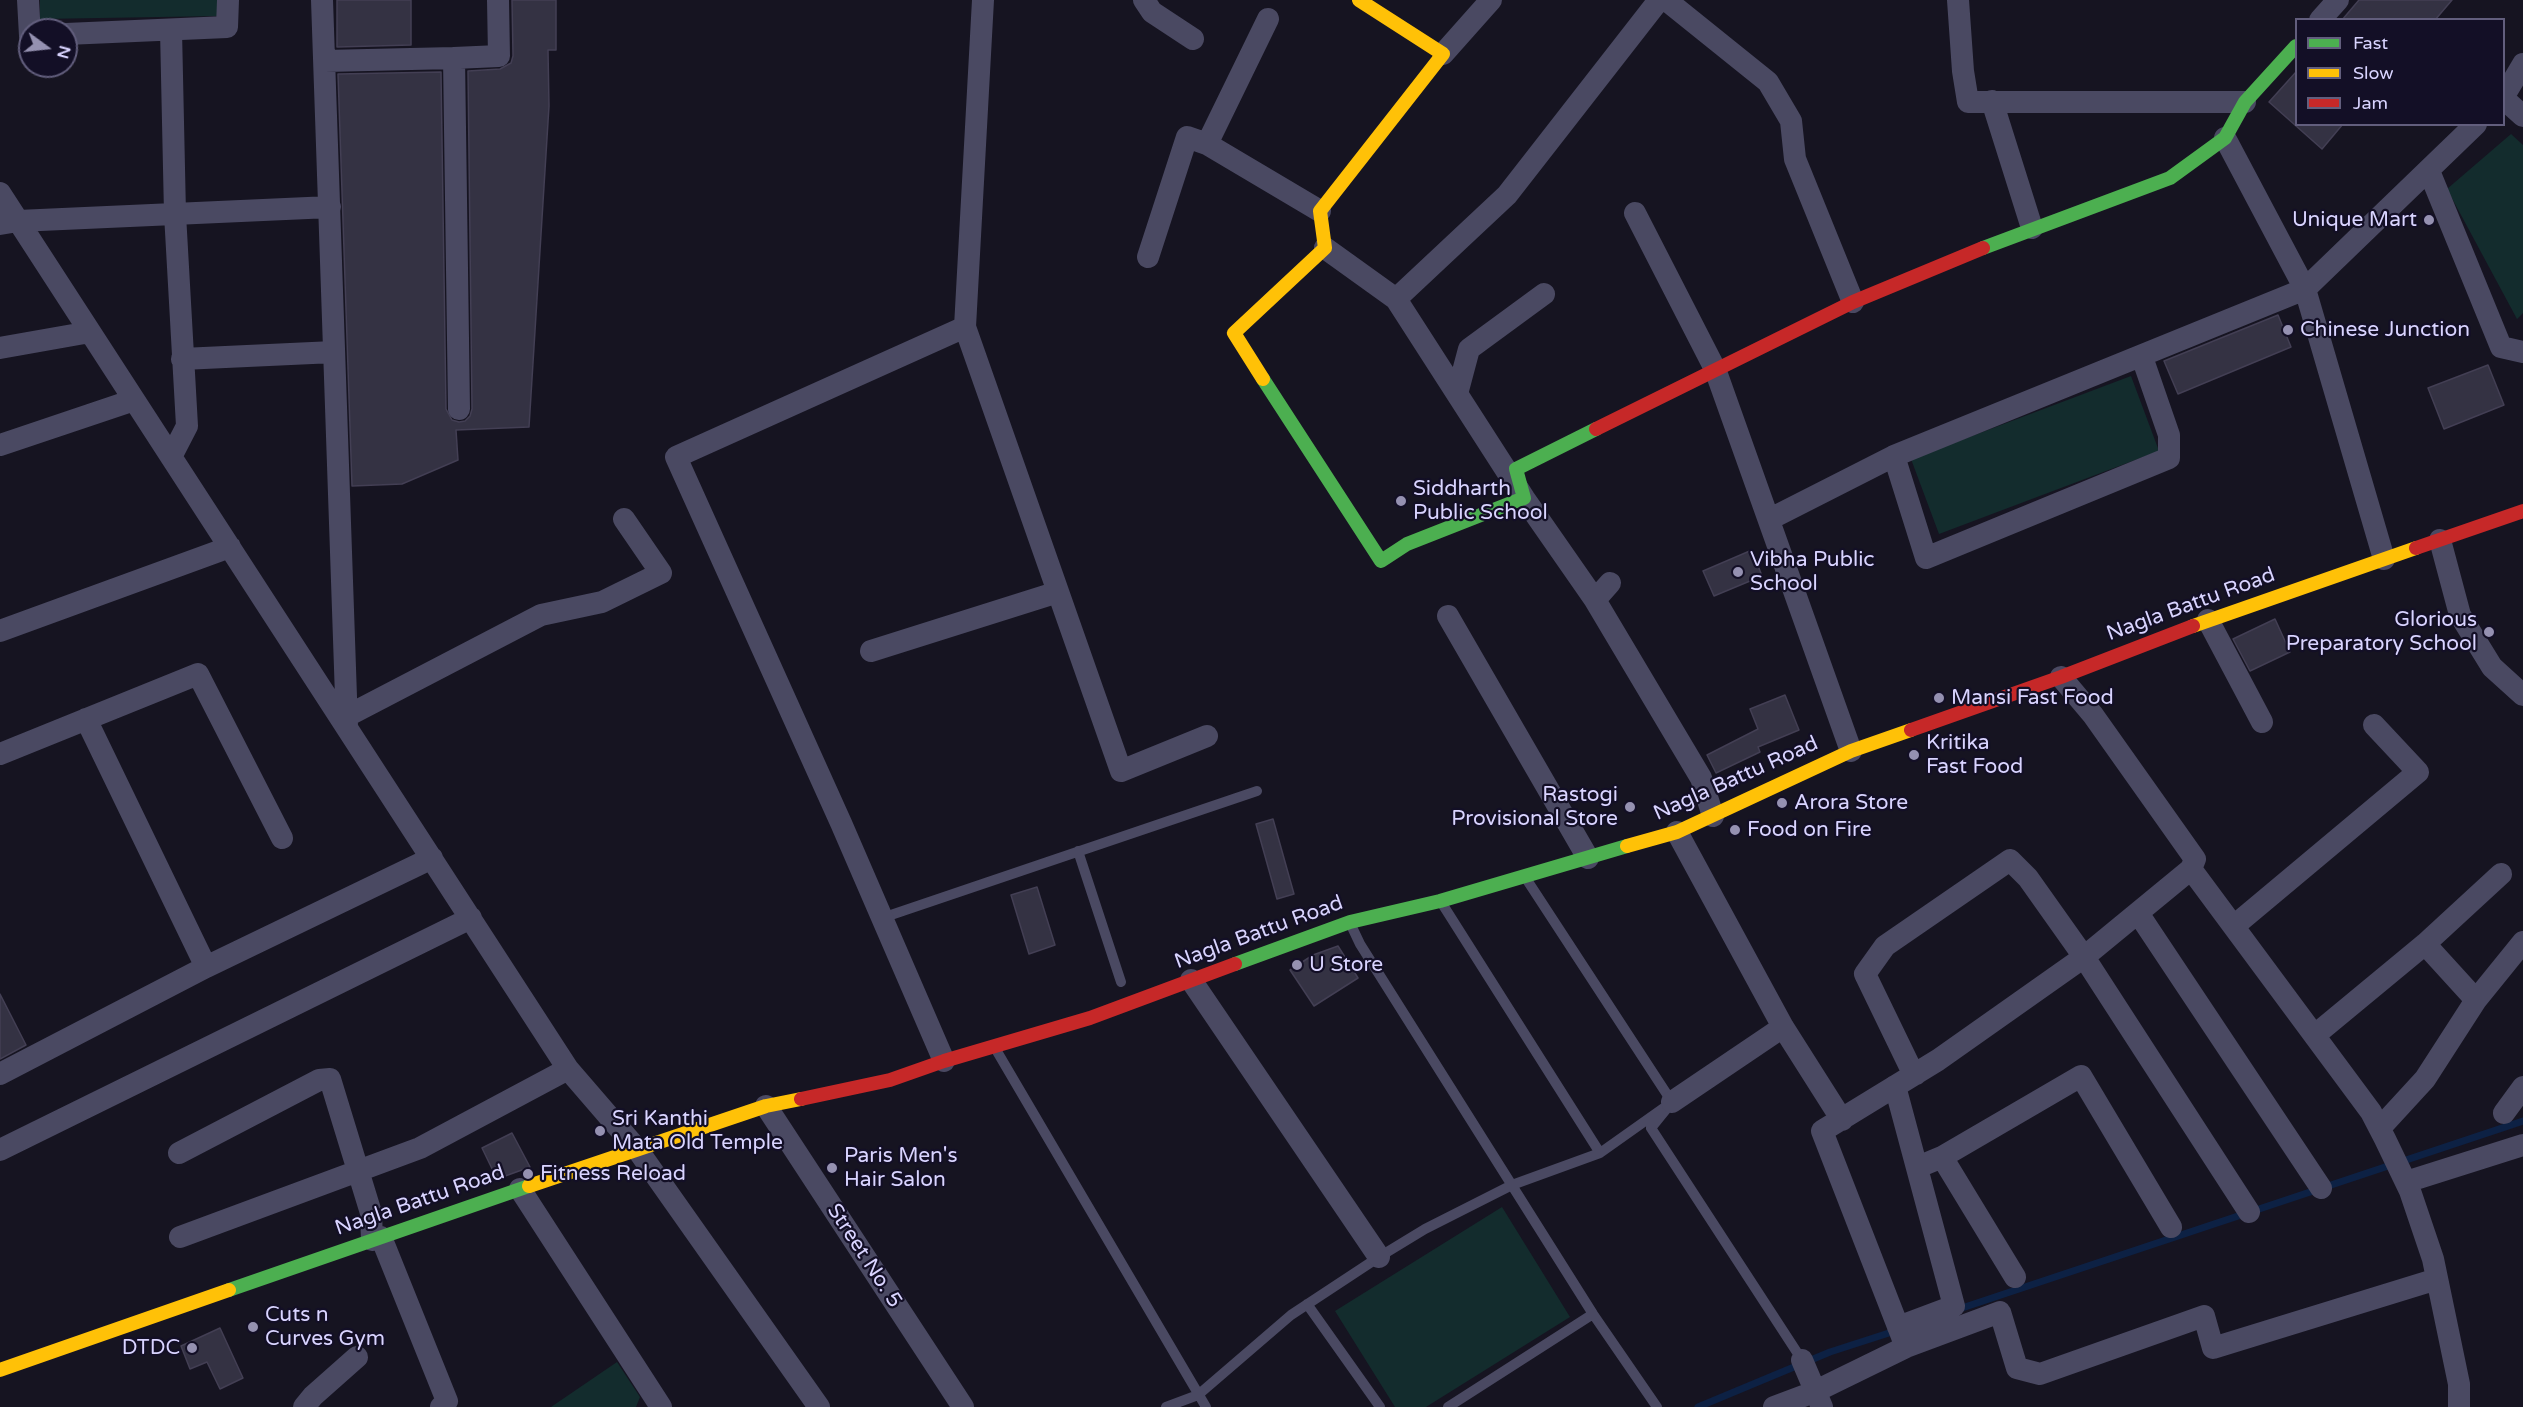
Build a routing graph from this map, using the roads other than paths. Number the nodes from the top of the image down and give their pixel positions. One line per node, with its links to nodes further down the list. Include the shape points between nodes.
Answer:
1 (28, 0): 13 (street)
2 (228, 0): 16 (street, via 227,27)
3 (322, 0): 22 (street)
4 (498, 0): 21 (street, via 500,56)
5 (982, 0): 46 (street)
6 (1144, 0): 18 (street, via 1152,12)
7 (1359, 0): 20 (street)
8 (1491, 0): 20 (street)
9 (1659, 0): 44 (street, via 1507,195)
10 (1666, 0): 45 (street, via 1768,82 1791,121 1795,159)
11 (1958, 0): 26 (street, via 1968,102)
12 (2338, 0): 14 (street)
13 (29, 18)
14 (2322, 18)
15 (1268, 19): 31 (street)
16 (171, 30): 17 (street); 37 (street)
17 (78, 34)
18 (1193, 39)
19 (2295, 47): 27 (street)
20 (1443, 54): 35 (street)
21 (453, 58): 22 (street); 56 (street)
22 (325, 61): 34 (street)
23 (2523, 64): 24 (street)
24 (2505, 96)
25 (2505, 99): 28 (street)
26 (1992, 101): 27 (street); 39 (street)
27 (2245, 102): 30 (street)
28 (2523, 116)
29 (2474, 126): 32 (street)
30 (2225, 138): 39 (street, via 2170,178); 42 (street)
31 (1207, 144): 35 (street); 41 (street, via 1187,137)
32 (2429, 171): 42 (street); 50 (street, via 2501,347)
33 (0, 194): 38 (street)
34 (330, 207): 37 (street); 49 (street)
35 (1320, 211): 40 (street)
36 (1635, 213): 53 (street)
37 (175, 214): 38 (street); 52 (street)
38 (9, 222): 47 (street)
39 (2032, 228): 45 (street)
40 (1324, 248): 44 (street); 60 (street, via 1234,333 1381,561 1407,544)
41 (1148, 257)
42 (2305, 289): 51 (street); 66 (street)
43 (1544, 294): 54 (street, via 1469,349)
44 (1396, 300): 54 (street)
45 (1853, 302): 53 (street)
46 (965, 327): 67 (street); 94 (street, via 676,457)
47 (90, 332): 48 (street); 55 (street)
48 (0, 348)
49 (334, 352): 52 (street); 75 (street)
50 (2523, 352)
51 (2142, 357): 58 (street); 58 (street, via 2169,435 2169,458 1926,558)
52 (182, 359): 59 (street, via 187,426)
53 (1715, 369): 60 (street, via 1516,469); 63 (street)
54 (1457, 394): 60 (street)
55 (134, 400): 57 (street); 59 (street)
56 (459, 409)
57 (0, 446)
58 (1894, 456): 63 (street)
59 (171, 457): 65 (street)
60 (1524, 498): 82 (street, via 1602,591 1701,778)
61 (2519, 518): 64 (street, Nagla Battu Road)
62 (624, 519): 75 (street, via 661,573 602,603 541,615)
63 (1770, 519): 79 (street)
64 (2440, 540): 66 (street, Nagla Battu Road); 73 (street, via 2460,615 2492,667)
65 (230, 547): 70 (street); 75 (street)
66 (2384, 559): 69 (street, Nagla Battu Road)
67 (1058, 592): 71 (street); 78 (street, via 1121,771)
68 (1448, 616): 87 (street)
69 (2208, 620): 72 (street, Nagla Battu Road); 76 (street)
70 (0, 631)
71 (871, 651)
72 (2061, 677): 79 (street, Nagla Battu Road); 88 (street, via 2093,715 2195,859)
73 (2523, 695)
74 (86, 719): 80 (street); 84 (street, via 198,674); 100 (street)
75 (347, 722): 86 (street)
76 (2262, 722)
77 (2374, 725): 96 (street, via 2418,772)
78 (1207, 736)
79 (1851, 751): 82 (street, Nagla Battu Road)
80 (0, 754)
81 (1257, 791): 85 (lane)
82 (1713, 816): 83 (street, Nagla Battu Road)
83 (1677, 832): 87 (street, Nagla Battu Road); 104 (street)
84 (282, 838)
85 (1078, 850): 94 (lane); 102 (lane)
86 (432, 858): 93 (street); 100 (street)
87 (1587, 858): 90 (street, Nagla Battu Road)
88 (2191, 869): 92 (street); 96 (street)
89 (2501, 874): 98 (street)
90 (1523, 875): 91 (street, Nagla Battu Road); 113 (lane)
91 (1440, 901): 95 (street, Nagla Battu Road); 122 (lane)
92 (2138, 913): 99 (street); 128 (street)
93 (471, 918): 108 (street); 120 (street)
94 (882, 918): 107 (street)
95 (1350, 922): 101 (street, Nagla Battu Road); 127 (lane, via 1360,944)
96 (2234, 926): 105 (street)
97 (2523, 942): 103 (street)
98 (2425, 944): 103 (street); 105 (street)
99 (2084, 957): 110 (street); 110 (street, via 2028,878 2010,860 1885,946 1865,974); 130 (street)
100 (206, 967): 109 (street)
101 (1191, 980): 106 (street, Nagla Battu Road); 134 (street)
102 (1121, 982)
103 (2476, 1000): 117 (street, via 2425,1079)
104 (1783, 1027): 113 (street); 116 (street)
105 (2315, 1035): 117 (street, via 2371,1112)
106 (995, 1048): 107 (street, Nagla Battu Road); 143 (lane)
107 (944, 1061): 114 (street, Nagla Battu Road, via 890,1080)
108 (568, 1069): 119 (street); 125 (street, via 420,1148)
109 (0, 1074)
110 (1916, 1074): 111 (street)
111 (1895, 1086): 116 (street); 124 (street)
112 (2523, 1087): 115 (street)
113 (1672, 1102): 122 (lane); 142 (lane, via 1651,1128)
114 (766, 1106): 119 (street, Nagla Battu Road); 148 (street, Street No. 5)
115 (2504, 1113)
116 (1842, 1120): 139 (street, via 1822,1131)
117 (2382, 1134): 126 (street)
118 (2523, 1145): 126 (street)
119 (637, 1149): 129 (street, Nagla Battu Road); 147 (street)
120 (0, 1150)
121 (179, 1153): 125 (street, via 319,1080 330,1078)
122 (1600, 1153): 127 (lane)
123 (1942, 1157): 124 (street); 131 (street, via 2081,1076); 135 (street)
124 (1918, 1167): 139 (street, via 1954,1306)
125 (359, 1172): 132 (street); 133 (street)
126 (2405, 1180): 136 (street)
127 (1512, 1185): 134 (lane); 138 (lane)
128 (2321, 1188)
129 (520, 1189): 133 (street, Nagla Battu Road); 146 (street)
130 (2249, 1212)
131 (2171, 1227)
132 (180, 1237)
133 (377, 1238): 141 (street, Nagla Battu Road); 144 (street)
134 (1379, 1257): 137 (lane)
135 (2015, 1277)
136 (2438, 1279): 139 (street, via 2213,1348 2204,1316 2040,1374 2017,1368 2000,1312); 155 (street, via 2459,1384)
137 (1307, 1304): 143 (lane); 151 (lane)
138 (1593, 1314): 152 (lane); 153 (lane)
139 (1902, 1336): 142 (street, via 1831,1382)
140 (357, 1357): 145 (street)
141 (0, 1371)
142 (1812, 1385): 154 (street)
143 (1197, 1395): 149 (lane); 150 (lane)
144 (448, 1405)
145 (304, 1407)
146 (661, 1407)
147 (819, 1407)
148 (963, 1407)
149 (1166, 1407)
150 (1206, 1407)
151 (1380, 1407)
152 (1448, 1407)
153 (1657, 1407)
154 (1774, 1407)
155 (2459, 1407)

